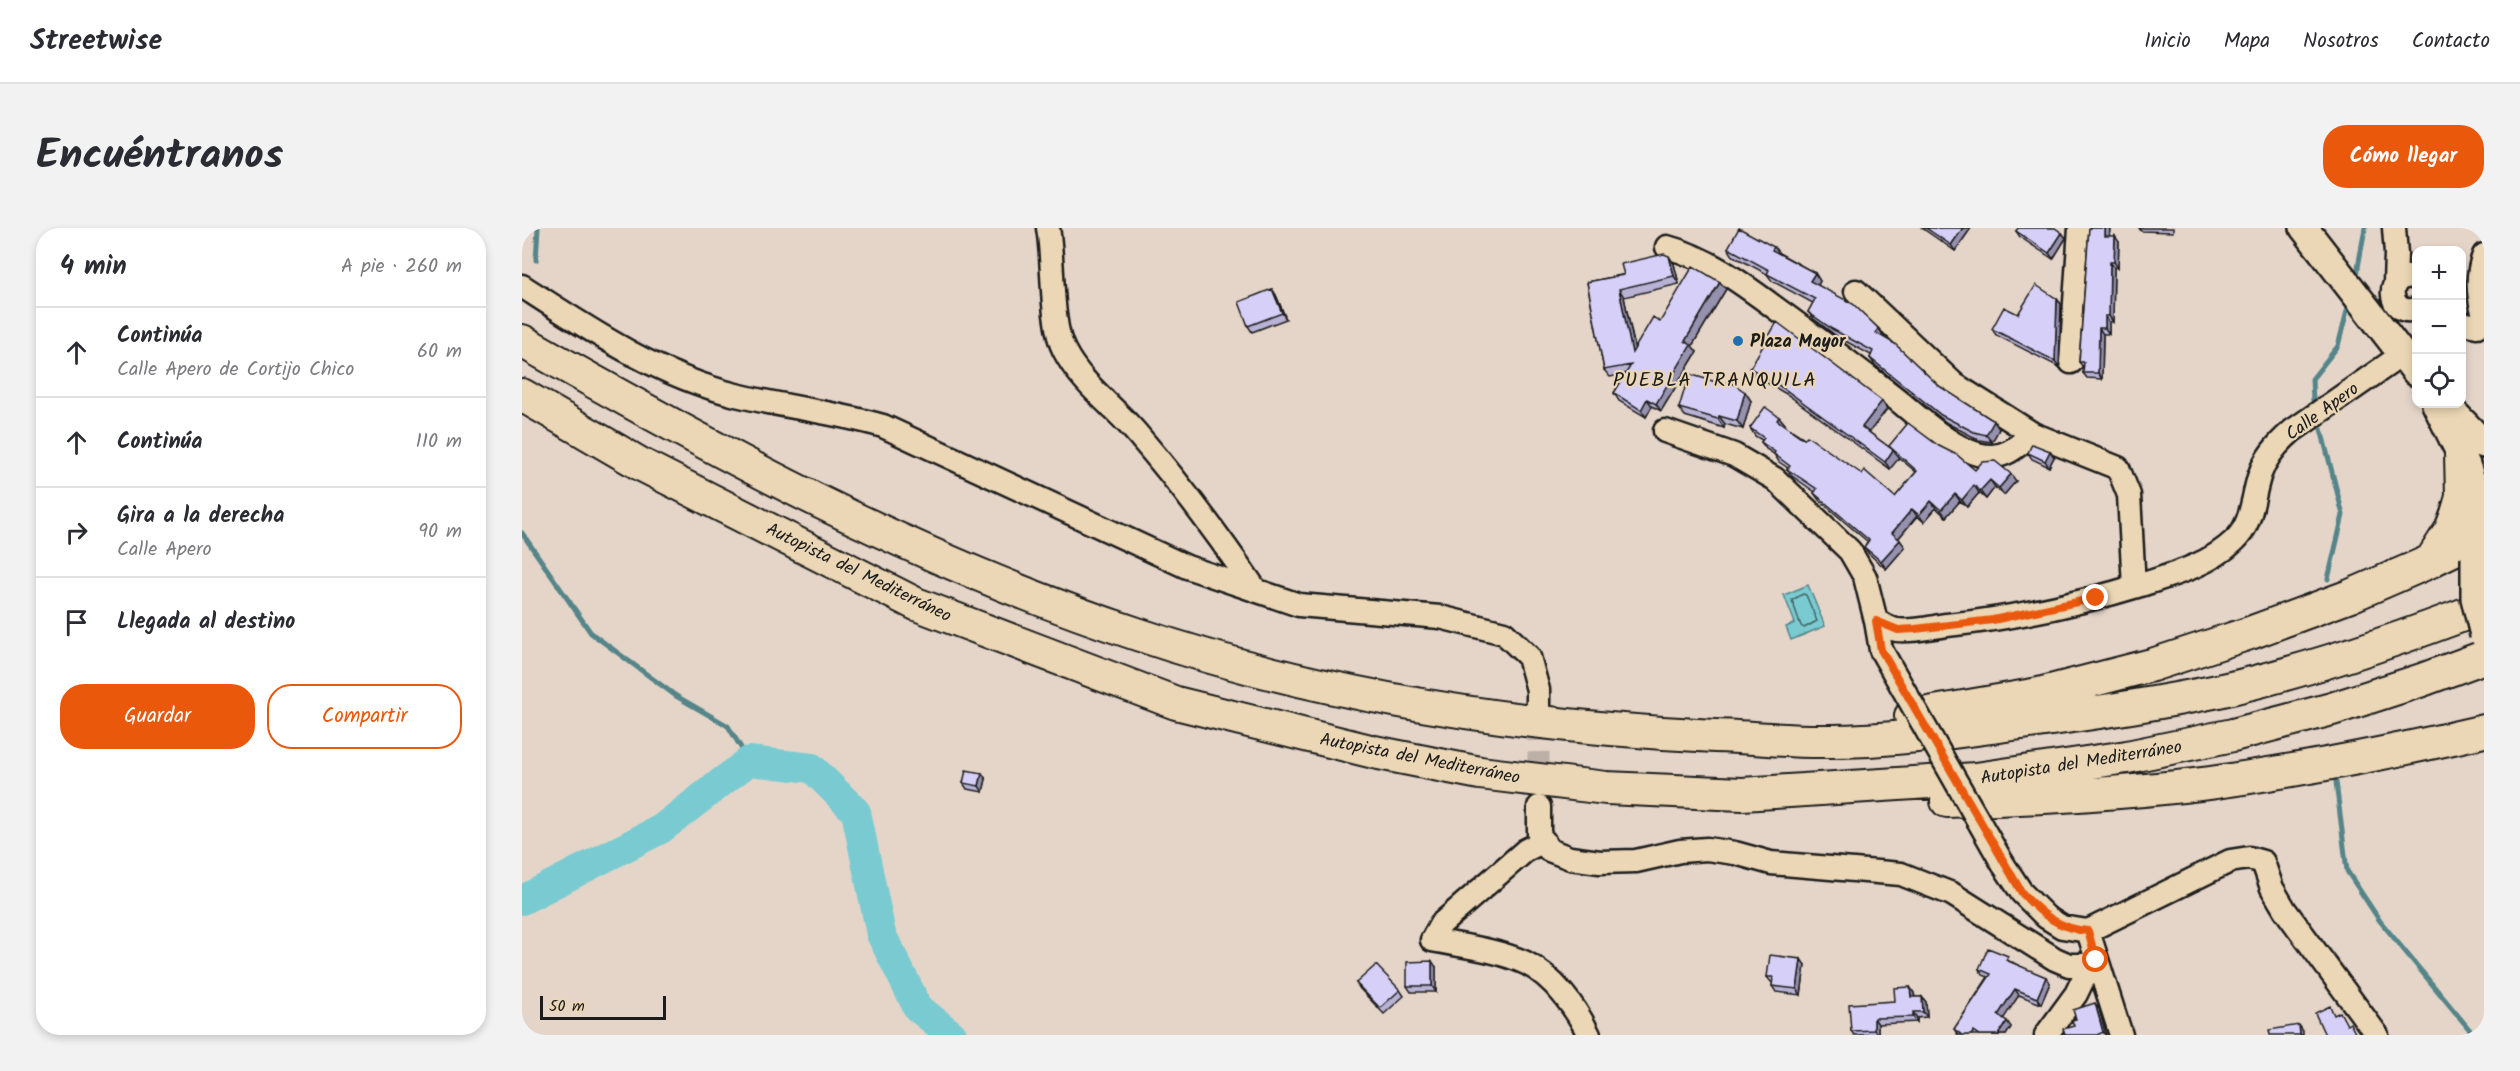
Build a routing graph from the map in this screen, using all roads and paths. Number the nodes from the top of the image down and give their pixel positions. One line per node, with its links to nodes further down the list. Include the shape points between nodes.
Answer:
1 (1048, 228): 26 (street, via 1063,348 1076,369 1138,434)
2 (2080, 228): 16 (street)
3 (2304, 228): 15 (main road)
4 (2394, 228): 7 (street, via 2396,254)
5 (1667, 247): 21 (street, via 1688,252 1730,275 1846,359 1948,440 1989,456 2007,455)
6 (2484, 255): 11 (street, via 2479,278)
7 (2409, 279): 10 (street, via 2392,294 2396,304)
8 (522, 286): 26 (street, via 607,342 662,370 735,395 844,414 883,426 1187,567)
9 (1856, 291): 21 (street, via 1954,384)
10 (2409, 308): 15 (street)
11 (2484, 315)
12 (2484, 321): 13 (street, via 2477,326)
13 (2466, 324)
14 (522, 341): 33 (highway, via 843,515 975,573 1133,633 1255,671 1377,699 1503,719 1632,732)
15 (2405, 357): 25 (street, Calle Apero, via 2278,444 2259,474 2245,527 2235,541 2215,556 2180,572)
16 (2072, 362)
17 (522, 395): 34 (highway, Autopista del Mediterráneo, via 642,465 916,604 1176,703 1374,752 1480,773 1606,788)
18 (2439, 408): 22 (main road)
19 (2446, 408): 22 (main road)
20 (1665, 431): 28 (street, via 1734,455 1774,479 1850,551 1865,577)
21 (2033, 434): 25 (street, via 2118,468 2129,495)
22 (2472, 449): 23 (main road); 24 (highway, via 2457,514)
23 (2481, 539): 24 (highway); 29 (main road, bridge, via 2475,598)
24 (2432, 561): 33 (highway, via 2295,617 2152,664 2028,696)
25 (2134, 587): 28 (street, Calle Apero, via 1993,620 1898,630)
26 (1255, 589): 31 (street, via 1299,605 1440,617 1504,633 1529,657 1538,690)
27 (2484, 607): 33 (highway, via 2323,662 2222,690 2114,711 1958,732 1828,741)
28 (1876, 621): 37 (street, bridge, via 1881,650 2022,893 2062,927)
29 (2484, 634)
30 (2484, 657): 34 (highway, Autopista del Mediterráneo, via 2332,709 2127,757 1976,779)
31 (1538, 718)
32 (2484, 732): 34 (highway, via 2319,766 2208,783 2060,796 1825,804)
33 (1768, 738)
34 (1742, 794)
35 (1539, 807): 36 (street, via 1539,834)
36 (1544, 841): 38 (street, via 1549,850 1569,858 1600,862 1636,861 1707,849 1771,863 1901,874 1952,894 2068,965); 39 (street, via 1526,850 1441,924 1432,940 1527,964 1556,986 1578,1011)
37 (2088, 931): 38 (street); 42 (street, via 2230,861 2256,858 2267,867 2272,888 2285,910)
38 (2093, 962): 40 (street, via 2076,994); 41 (street)
39 (1589, 1035)
40 (2046, 1035)
41 (2121, 1035)
42 (2377, 1035)

